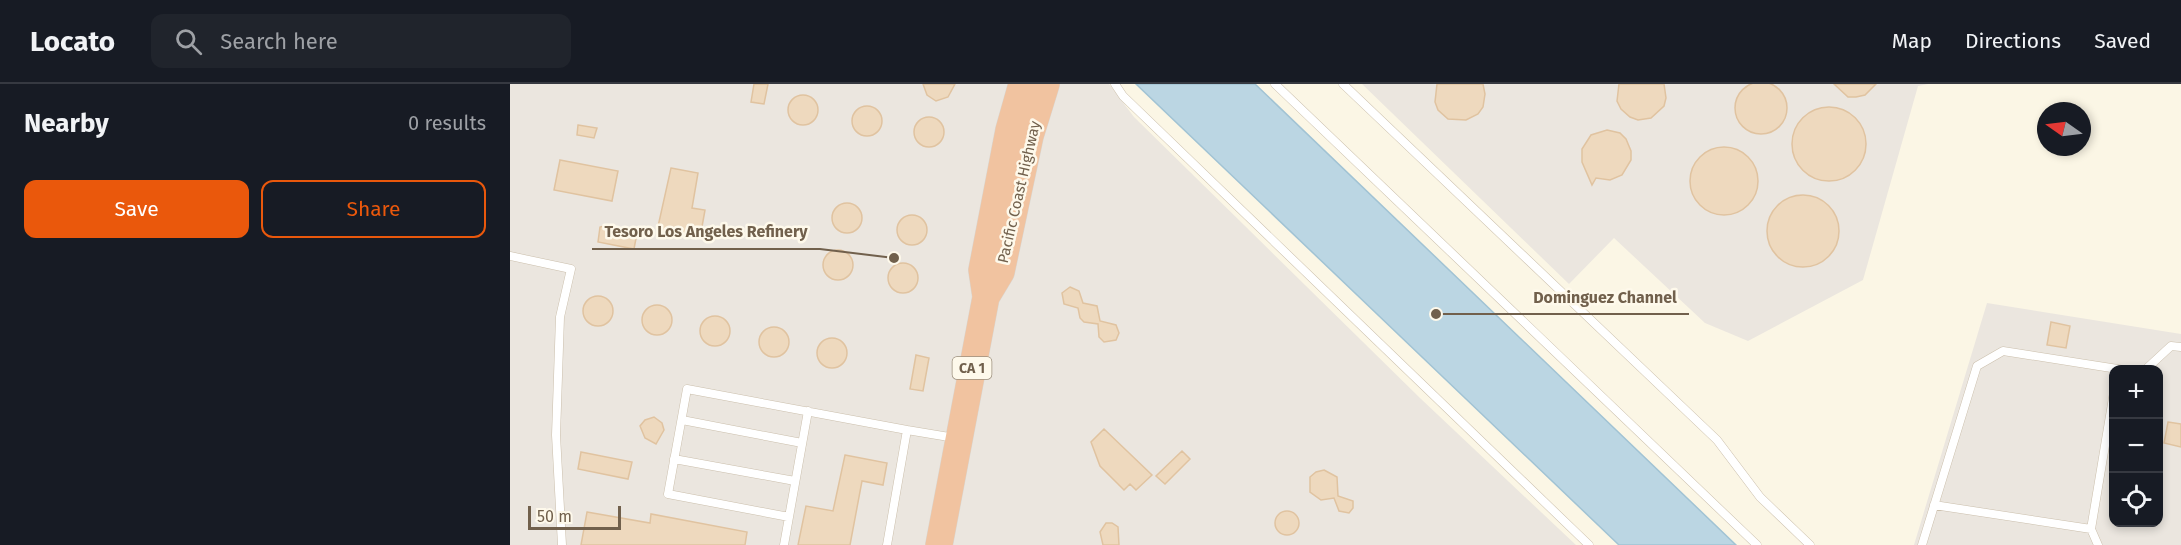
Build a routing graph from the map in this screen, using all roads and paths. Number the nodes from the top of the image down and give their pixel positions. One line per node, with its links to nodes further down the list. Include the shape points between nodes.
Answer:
1 (1022, 84): 6 (highway, Pacific Coast Highway / CA 1)
2 (1046, 84): 6 (highway, Pacific Coast Highway / CA 1)
3 (1115, 84): 26 (lane, via 1195,167)
4 (1275, 84): 27 (lane)
5 (1342, 84): 28 (lane, via 1717,440 1760,497)
6 (1009, 183): 15 (highway, Pacific Coast Highway / CA 1, via 1003,213 982,270 986,297)
7 (510, 256): 22 (lane, via 571,269 560,317 556,423)
8 (2181, 347): 9 (lane, via 2171,346)
9 (2150, 365)
10 (2109, 367): 19 (lane, via 2003,351 1977,366)
11 (808, 411): 13 (lane, via 687,389); 14 (lane); 16 (lane)
12 (2109, 419): 21 (lane)
13 (682, 420): 16 (lane); 17 (lane)
14 (907, 430): 15 (lane); 24 (lane)
15 (959, 438): 25 (highway, Pacific Coast Highway / CA 1)
16 (802, 443): 18 (lane)
17 (674, 459): 18 (lane); 20 (lane, via 668,494)
18 (795, 481): 20 (lane)
19 (1934, 505): 21 (lane); 29 (lane)
20 (789, 517): 23 (lane)
21 (2091, 529): 30 (lane)
22 (562, 545)
23 (784, 545)
24 (887, 545)
25 (939, 545)
26 (1589, 545)
27 (1757, 545)
28 (1810, 545)
29 (1922, 545)
30 (2098, 545)

